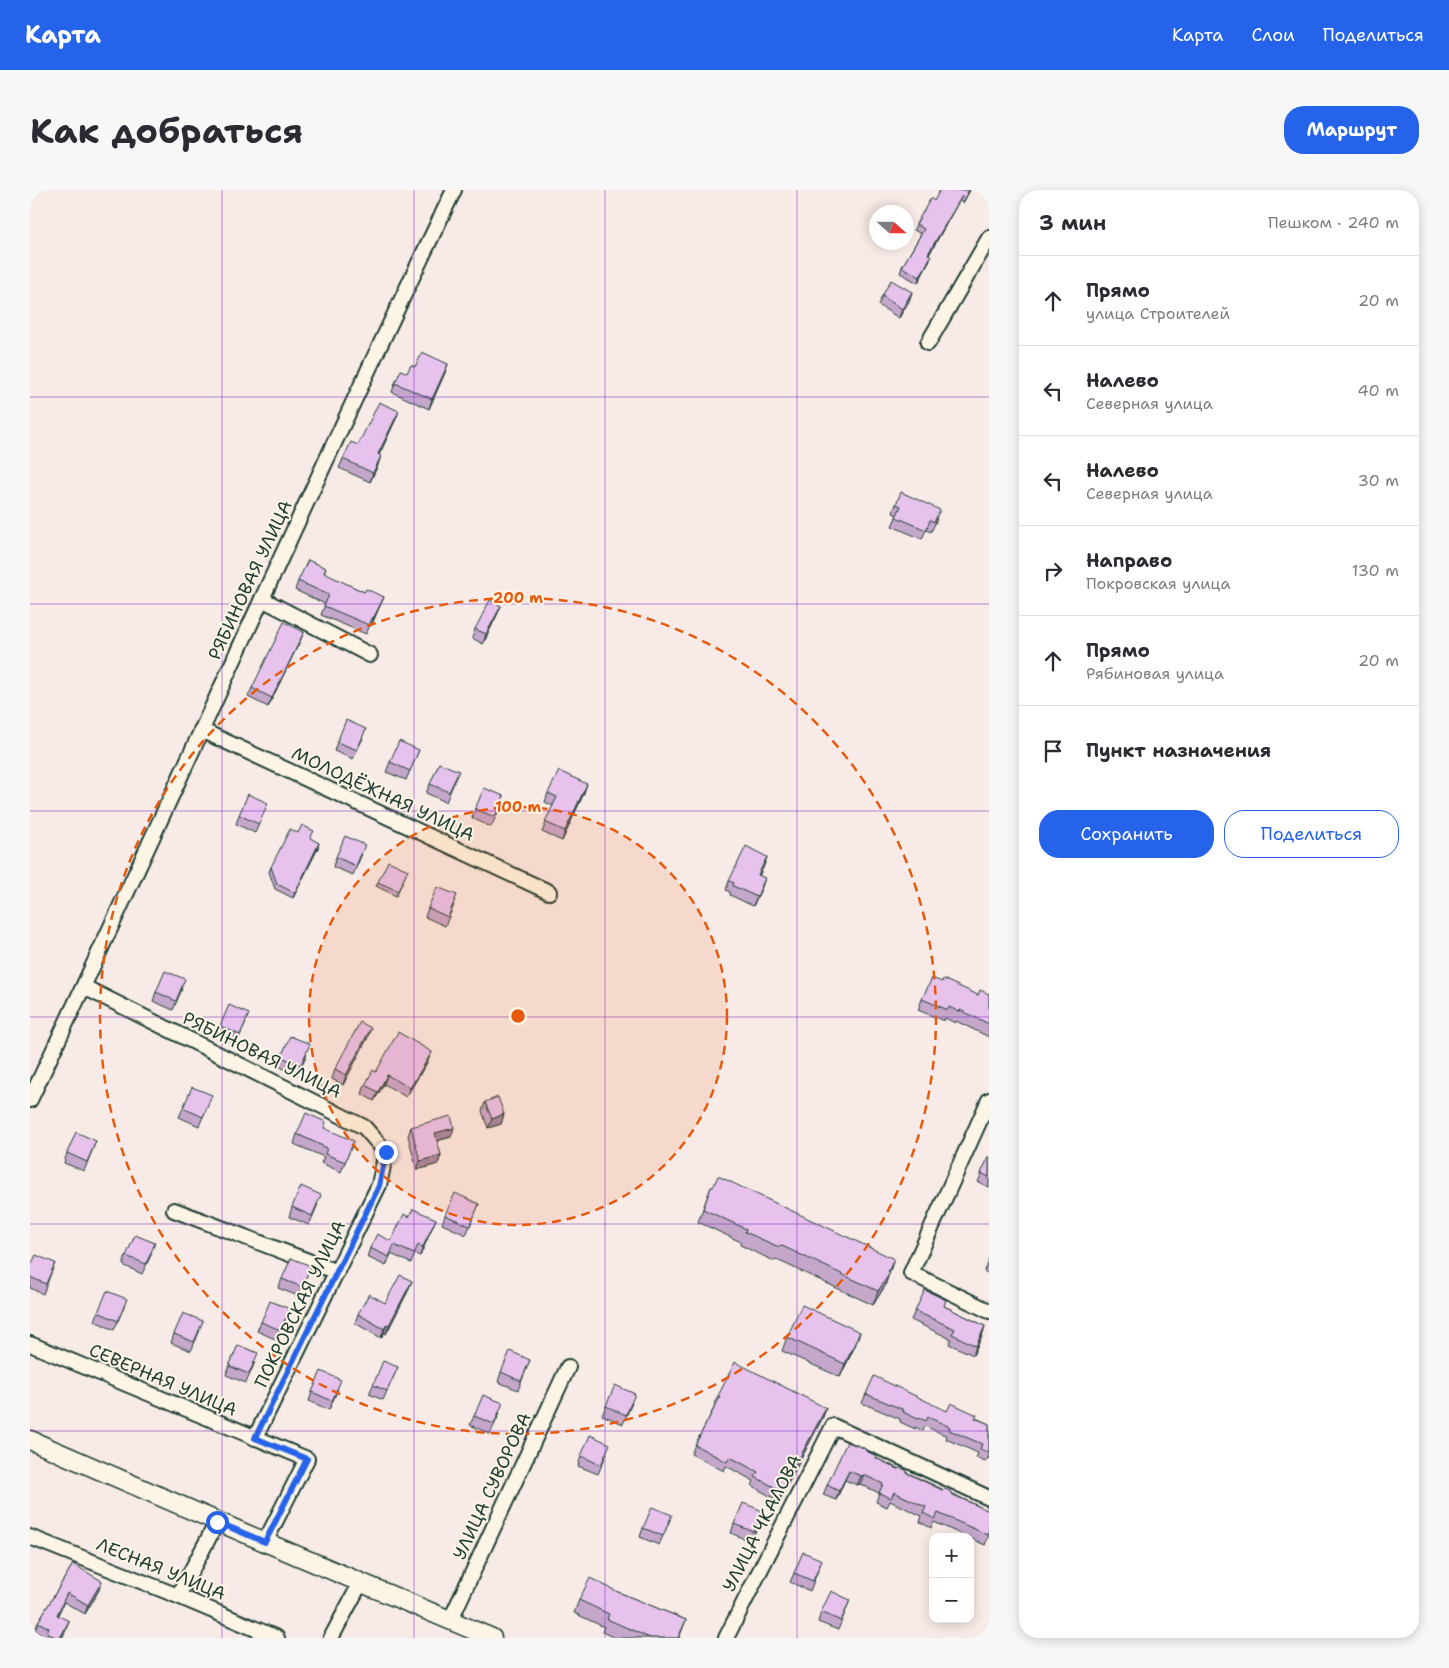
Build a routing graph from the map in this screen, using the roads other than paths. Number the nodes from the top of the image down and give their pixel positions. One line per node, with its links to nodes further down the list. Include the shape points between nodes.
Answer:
1 (454, 190): 4 (street, РЯБИНОВАЯ УЛИЦА)
2 (989, 238): 3 (street)
3 (928, 343)
4 (262, 599): 5 (street); 6 (street, РЯБИНОВАЯ УЛИЦА)
5 (370, 655)
6 (201, 730): 7 (street, МОЛОДЁЖНАЯ УЛИЦА); 8 (street, РЯБИНОВАЯ УЛИЦА)
7 (549, 892)
8 (84, 987): 9 (street, РЯБИНОВАЯ УЛИЦА); 11 (street, РЯБИНОВАЯ УЛИЦА, via 364,1127 386,1152)
9 (30, 1100)
10 (989, 1100): 14 (street, via 911,1274)
11 (379, 1186): 13 (street, ПОКРОВСКАЯ УЛИЦА)
12 (174, 1210): 13 (street)
13 (337, 1272): 17 (street, ПОКРОВСКАЯ УЛИЦА)
14 (989, 1311)
15 (30, 1344): 17 (street, СЕВЕРНАЯ УЛИЦА)
16 (568, 1368): 25 (street, УЛИЦА СУВОРОВА)
17 (255, 1438): 22 (street, СЕВЕРНАЯ УЛИЦА, via 307,1459)
18 (30, 1440): 20 (main road)
19 (989, 1498): 29 (street, УЛИЦА ЧКАЛОВА, via 832,1426)
20 (217, 1522): 22 (main road); 24 (street)
21 (30, 1537): 24 (street, ЛЕСНАЯ УЛИЦА)
22 (265, 1542): 23 (main road)
23 (362, 1582): 25 (main road); 27 (street)
24 (178, 1596): 26 (street, ЛЕСНАЯ УЛИЦА)
25 (450, 1621): 28 (main road)
26 (277, 1638)
27 (331, 1638)
28 (492, 1638)
29 (726, 1638)

